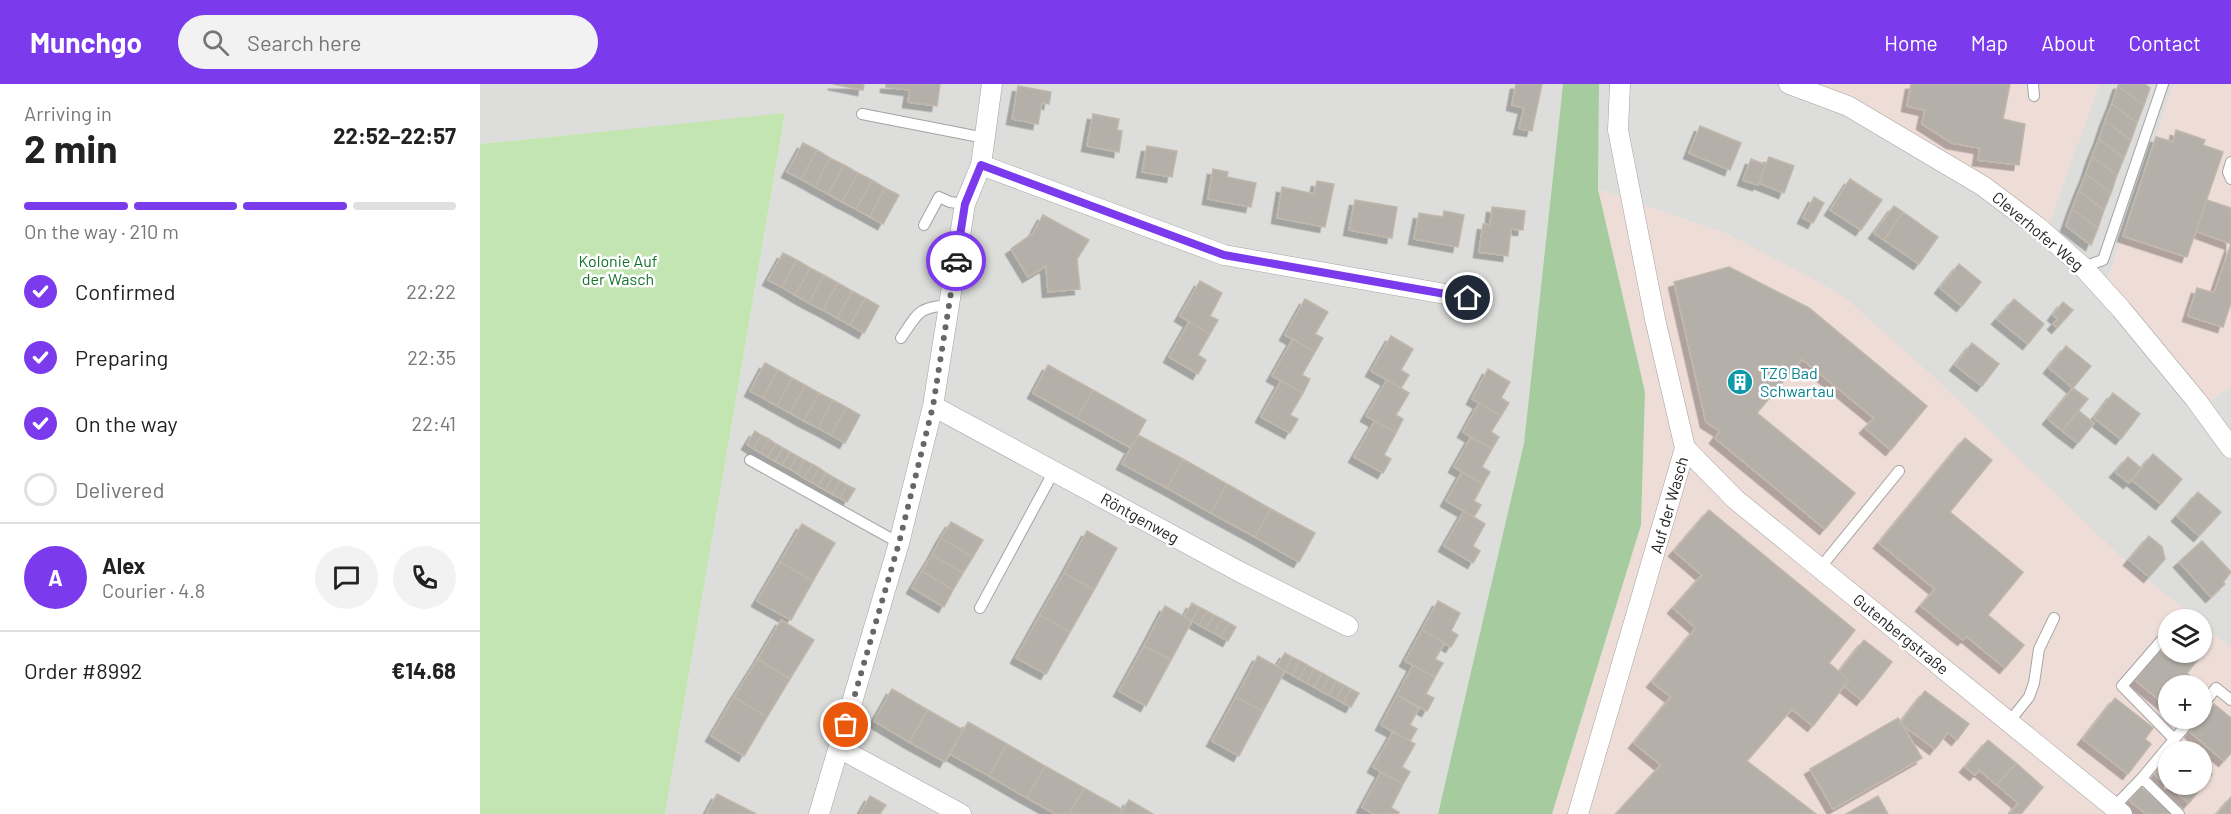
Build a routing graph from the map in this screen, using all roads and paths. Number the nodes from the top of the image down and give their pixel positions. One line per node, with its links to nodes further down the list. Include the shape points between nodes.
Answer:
1 (992, 84): 8 (street)
2 (1620, 84): 19 (street, Auf der Wasch, via 1618,130)
3 (1789, 84): 14 (street, Cleverhofer Weg, via 1848,106 1983,186)
4 (2033, 84): 6 (lane)
5 (2163, 84): 14 (lane, via 2103,260)
6 (2034, 96)
7 (862, 114): 8 (lane)
8 (985, 138): 10 (street)
9 (2231, 162): 11 (lane)
10 (981, 165): 12 (street); 15 (street, via 1224,255)
11 (2231, 179)
12 (965, 204): 13 (lane, via 939,197); 16 (street)
13 (924, 225)
14 (2083, 267): 20 (street, Cleverhofer Weg, via 2196,400)
15 (1468, 298)
16 (949, 305): 17 (lane, via 927,307); 18 (street)
17 (901, 338)
18 (933, 406): 22 (street, Röntgenweg); 24 (street)
19 (1685, 448): 25 (street, Gutenbergstraße, via 1735,499); 40 (street, Auf der Wasch)
20 (2231, 448)
21 (750, 460): 24 (lane)
22 (1054, 471): 26 (lane); 28 (street, Röntgenweg)
23 (1899, 471): 25 (lane)
24 (899, 543): 35 (street)
25 (1820, 568): 32 (street, Gutenbergstraße)
26 (980, 608)
27 (2054, 618): 32 (lane, via 2039,648 2029,697)
28 (1348, 627)
29 (2158, 644): 34 (lane, via 2122,686)
30 (2212, 693): 31 (lane, via 2216,688)
31 (2231, 700)
32 (2009, 722): 37 (street, Gutenbergstraße)
33 (2183, 729): 34 (lane)
34 (2174, 739): 36 (lane)
35 (839, 748): 38 (street); 39 (street)
36 (2142, 778): 37 (lane); 41 (lane)
37 (2118, 811)
38 (819, 814)
39 (961, 814)
40 (1578, 814)
41 (2179, 814)

